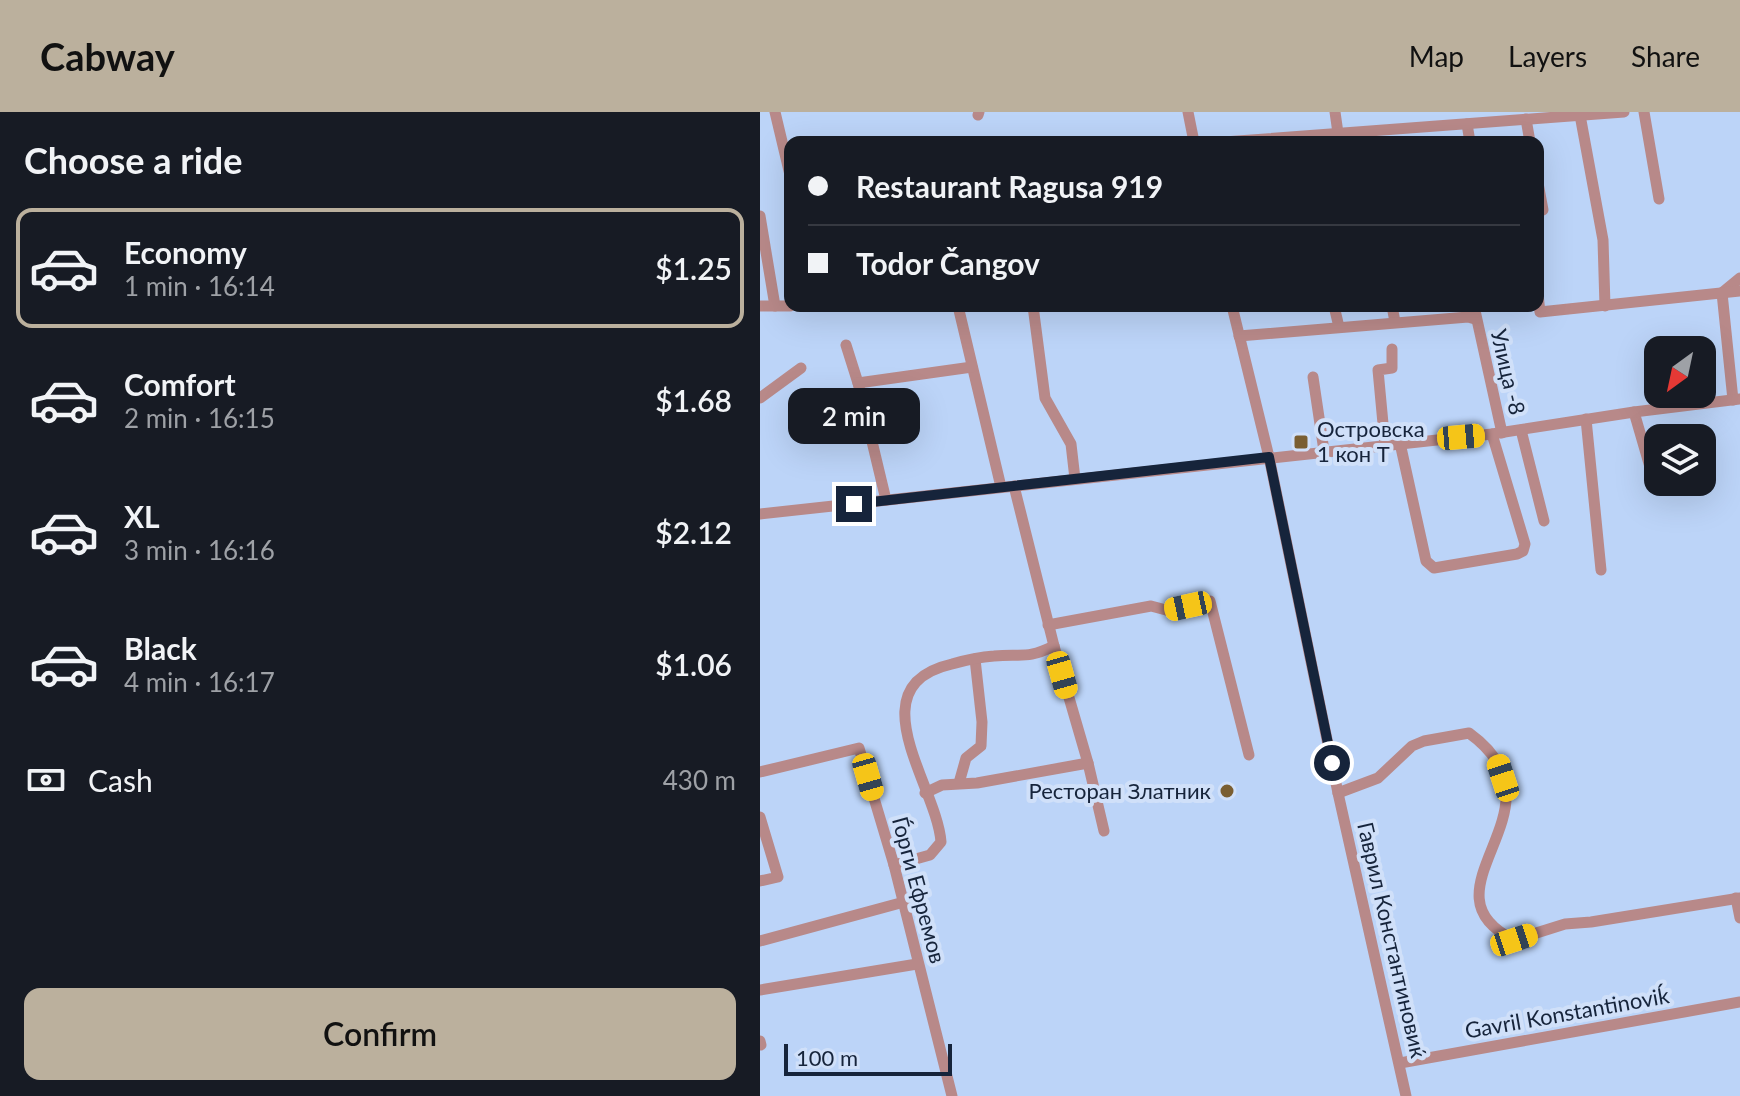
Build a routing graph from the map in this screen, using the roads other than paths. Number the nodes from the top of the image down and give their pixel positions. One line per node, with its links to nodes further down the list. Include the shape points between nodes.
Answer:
1 (775, 112): 16 (street)
2 (1188, 112): 10 (street)
3 (1335, 112): 9 (street)
4 (1624, 112): 6 (street)
5 (1644, 112): 17 (street)
6 (1580, 115): 7 (street); 25 (street, via 1603,240)
7 (1526, 119): 8 (street); 15 (street)
8 (1467, 124): 13 (street); 14 (street)
9 (1338, 133): 11 (street); 12 (street)
10 (1193, 136)
11 (1313, 136)
12 (1351, 136)
13 (1364, 136)
14 (1469, 136)
15 (1529, 136)
16 (784, 150)
17 (1659, 199)
18 (760, 216): 23 (street)
19 (1740, 278): 21 (street)
20 (1740, 291): 21 (street)
21 (1722, 293): 25 (street); 44 (street)
22 (760, 306): 23 (street)
23 (775, 306): 24 (street)
24 (784, 306)
25 (1605, 306): 32 (street)
26 (959, 312): 39 (street)
27 (1034, 312): 54 (street, via 1045,398 1071,444)
28 (1233, 312): 36 (street, Гаврил Константиновиќ)
29 (1335, 312): 35 (street)
30 (1393, 312): 34 (street)
31 (1474, 312): 33 (street, Улица -8)
32 (1544, 312)
33 (1475, 319): 34 (street); 48 (street, Улица -8)
34 (1395, 322): 35 (street)
35 (1339, 327): 36 (street)
36 (1239, 336): 53 (street, Гаврил Константиновиќ)
37 (846, 345): 42 (street)
38 (1392, 349): 50 (street, via 1392,368 1378,370)
39 (972, 367): 42 (street); 56 (street)
40 (801, 368): 43 (street)
41 (1313, 377): 52 (street)
42 (858, 383): 57 (street)
43 (760, 398)
44 (1736, 400): 45 (street)
45 (1634, 412): 46 (street); 51 (street)
46 (1586, 419): 47 (street); 60 (street)
47 (1521, 430): 48 (street); 59 (street)
48 (1497, 434): 49 (street); 49 (street, Улица -8, via 1523,551 1434,568 1429,566)
49 (1400, 443): 50 (street)
50 (1385, 445): 52 (street)
51 (1644, 446)
52 (1324, 451): 53 (street)
53 (1269, 457): 54 (street); 69 (street, Гаврил Константиновиќ)
54 (1075, 479): 55 (street)
55 (1014, 486): 56 (street); 61 (street)
56 (1001, 487): 57 (street)
57 (886, 500): 58 (street)
58 (760, 514)
59 (1544, 521)
60 (1601, 570)
61 (1048, 625): 62 (street); 64 (street, via 1210,601)
62 (1054, 646): 63 (street, via 1030,657); 65 (street)
63 (975, 659): 67 (street, via 981,746 966,758); 68 (street, via 934,670 909,690 903,717)
64 (1249, 755)
65 (1088, 763): 67 (street); 71 (street)
66 (760, 772): 72 (street, Ѓорги Ефремов, via 859,748)
67 (959, 783): 68 (street)
68 (925, 793): 72 (street, via 940,845 930,855)
69 (1338, 793): 74 (street, via 1378,778 1424,741 1469,733 1485,745 1496,757 1507,798 1498,839 1479,882 1479,904 1487,922 1514,940 1565,924); 81 (street, Гаврил Константиновиќ)
70 (760, 817): 73 (street, via 778,877)
71 (1104, 831)
72 (894, 865): 75 (street, Ѓорги Ефремов)
73 (760, 881)
74 (1738, 898): 76 (street)
75 (904, 902): 77 (street); 78 (street, Ѓорги Ефремов)
76 (1740, 918)
77 (760, 941)
78 (917, 964): 79 (street); 82 (street, Ѓорги Ефремов)
79 (760, 990)
80 (1740, 1002): 81 (street, Gavril Konstantinoviḱ)
81 (1400, 1063): 83 (street, Гаврил Константиновиќ)
82 (952, 1096)
83 (1406, 1096)

